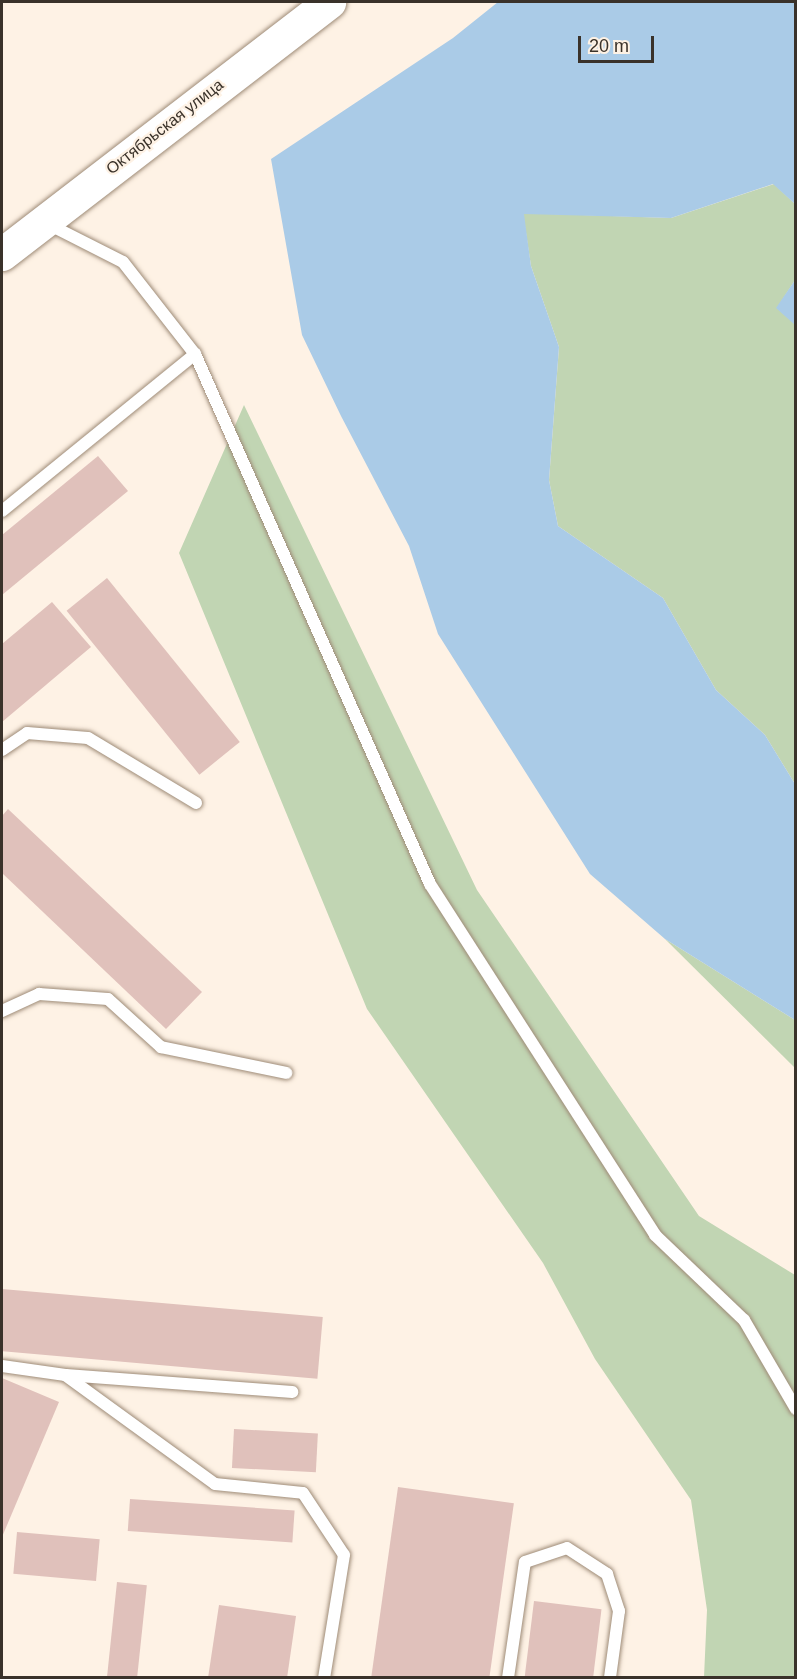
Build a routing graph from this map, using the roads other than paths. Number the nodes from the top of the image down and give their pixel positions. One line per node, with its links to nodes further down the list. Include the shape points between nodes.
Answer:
1 (329, 2): 2 (street, Октябрьская улица)
2 (43, 221): 3 (street, Октябрьская улица); 4 (lane, via 123,262)
3 (2, 254)
4 (195, 354): 5 (lane); 13 (lane, via 430,884 655,1235 744,1320)
5 (2, 511)
6 (2, 750): 7 (lane, via 27,733 88,738)
7 (196, 803)
8 (2, 1011): 9 (lane, via 39,994 108,999 161,1047)
9 (286, 1073)
10 (2, 1366): 11 (lane)
11 (65, 1375): 12 (lane); 14 (lane, via 215,1484 303,1493 344,1556)
12 (292, 1392)
13 (795, 1409)
14 (324, 1677)
15 (508, 1677): 16 (lane, via 525,1562 567,1548 607,1574 619,1611)
16 (610, 1677)

